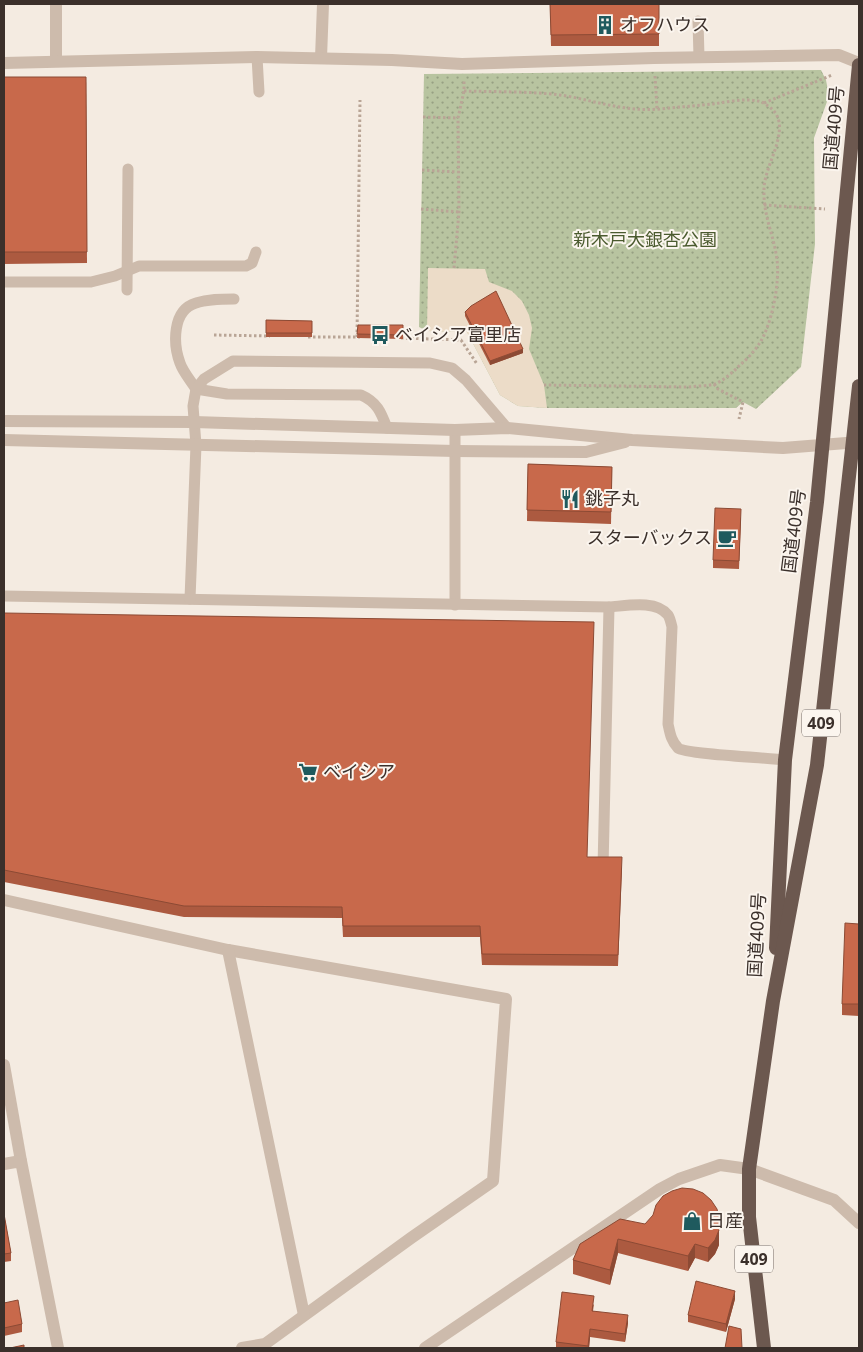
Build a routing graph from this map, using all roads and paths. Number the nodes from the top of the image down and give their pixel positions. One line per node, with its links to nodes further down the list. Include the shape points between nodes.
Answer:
1 (56, 4): 8 (street)
2 (323, 4): 6 (street)
3 (698, 21): 5 (lane)
4 (258, 57): 6 (street); 8 (street); 14 (lane)
5 (699, 57): 7 (street); 11 (street, via 839,55)
6 (321, 58): 10 (street)
7 (654, 58): 10 (street); 17 (path)
8 (56, 60): 9 (street)
9 (4, 63)
10 (462, 64): 13 (path)
11 (859, 64): 48 (highway, 国道409号 / 409)
12 (833, 74): 16 (path)
13 (464, 91): 17 (path, via 565,96 622,107); 19 (path)
14 (259, 92)
15 (360, 100): 33 (path)
16 (763, 103): 17 (path, via 736,100); 23 (path, via 777,114 780,124 764,187)
17 (657, 109)
18 (423, 117): 19 (path)
19 (458, 118): 22 (path)
20 (128, 169): 29 (lane)
21 (422, 170): 22 (path)
22 (457, 172): 26 (path)
23 (764, 205): 25 (path); 34 (path, via 777,260 776,296 770,319 760,344 729,376)
24 (421, 209): 26 (path)
25 (824, 209)
26 (459, 212): 28 (path)
27 (256, 252): 29 (lane, via 252,263 246,266 140,266)
28 (454, 268)
29 (127, 271): 30 (lane, via 91,282); 31 (lane)
30 (4, 282)
31 (126, 290)
32 (234, 299): 37 (lane, via 194,303 182,312 176,328 178,356)
33 (357, 337)
34 (714, 384): 35 (path, via 688,387); 38 (path, via 743,402)
35 (544, 385)
36 (859, 386): 46 (highway, 国道409号 / 409)
37 (196, 389): 40 (lane); 41 (lane, via 227,394 361,395 376,403); 42 (lane, via 204,379 233,361 430,363 452,368)
38 (739, 419)
39 (4, 421): 40 (street)
40 (194, 422): 41 (street); 47 (lane)
41 (386, 428): 43 (street)
42 (507, 428): 43 (street); 45 (street)
43 (455, 430): 49 (lane)
44 (4, 440): 47 (street)
45 (632, 440): 48 (street, via 784,448); 49 (street, via 586,452)
46 (856, 442): 48 (street); 58 (highway, 国道409号 / 409, via 817,765)
47 (196, 445): 49 (street); 51 (lane)
48 (822, 445): 54 (highway, 国道409号 / 409)
49 (456, 451): 52 (lane)
50 (4, 596): 51 (lane)
51 (190, 599): 52 (lane)
52 (456, 605): 53 (lane)
53 (609, 607): 54 (lane, via 645,605 660,608 669,616 672,627 668,724 671,738 679,749); 55 (lane)
54 (785, 760): 58 (highway, 国道409号 / 409)
55 (603, 868)
56 (4, 900): 57 (street)
57 (228, 950): 64 (street); 64 (street, via 506,999 493,1181)
58 (773, 1001): 62 (highway, 国道409号 / 409)
59 (4, 1065): 60 (street)
60 (21, 1161): 61 (street); 65 (street)
61 (4, 1164)
62 (749, 1169): 63 (street, via 834,1200); 67 (street, via 720,1166 679,1179 660,1189); 68 (highway, 国道409号 / 409, via 749,1216)
63 (859, 1223)
64 (304, 1316): 66 (street, via 265,1344)
65 (58, 1348)
66 (242, 1348)
67 (425, 1348)
68 (764, 1348)

